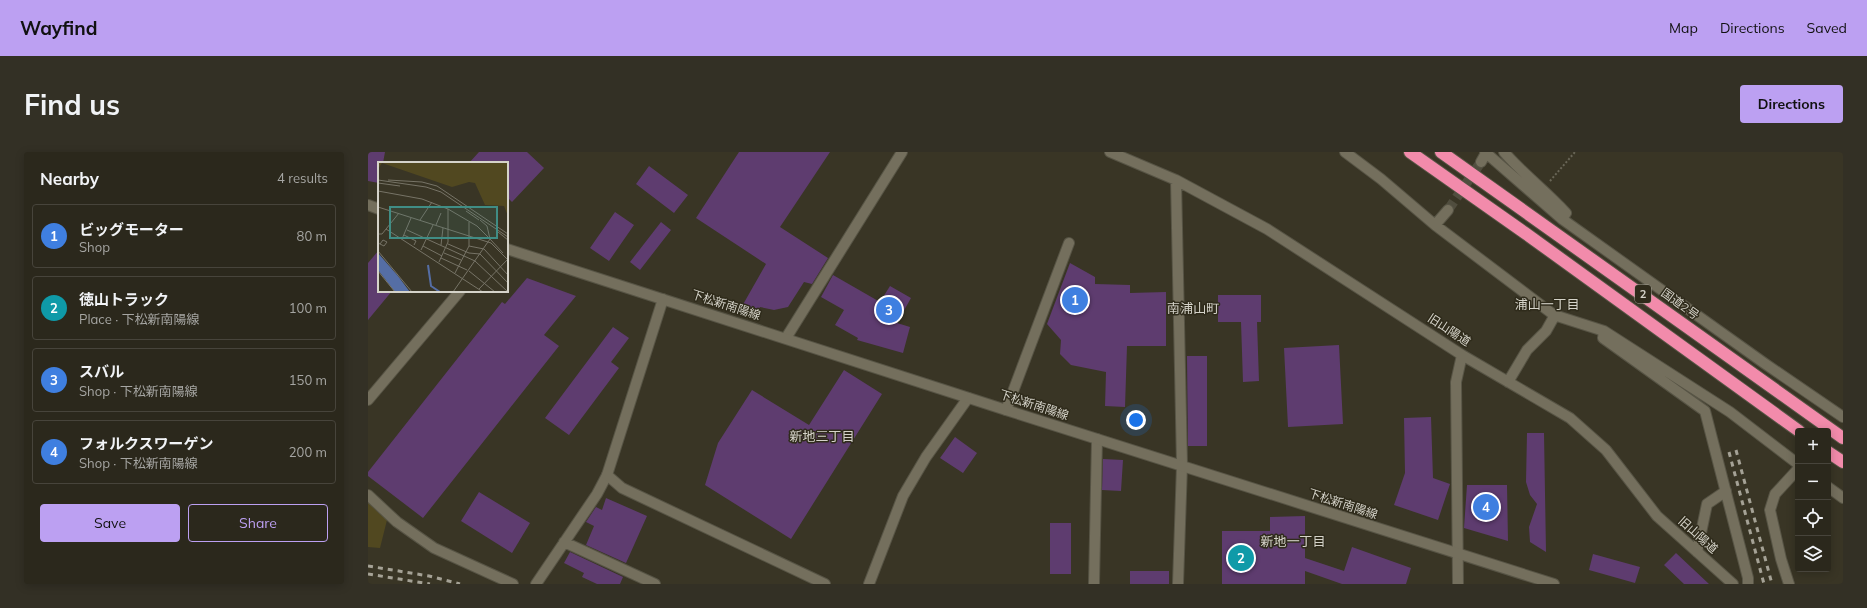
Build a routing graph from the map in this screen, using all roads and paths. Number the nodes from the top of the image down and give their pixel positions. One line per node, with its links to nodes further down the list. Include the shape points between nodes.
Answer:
1 (902, 152): 22 (street)
2 (1110, 152): 9 (street, 旧山陽道)
3 (1345, 152): 15 (street, via 1381,178)
4 (1410, 152): 29 (highway, 2)
5 (1441, 152): 30 (highway, 国道2号 / 2)
6 (1504, 152): 10 (street, via 1518,169)
7 (1575, 152): 10 (path)
8 (1484, 156): 14 (street)
9 (1176, 180): 23 (street, 旧山陽道, via 1266,229); 35 (street)
10 (1543, 188): 14 (street, via 1566,213)
11 (368, 205): 12 (street)
12 (378, 209)
13 (1448, 210): 15 (street)
14 (1562, 219): 28 (street)
15 (1435, 225): 20 (street)
16 (1069, 243): 27 (street)
17 (508, 249): 19 (street, 下松新南陽線)
18 (459, 292): 26 (street)
19 (663, 299): 22 (street, 下松新南陽線); 37 (street)
20 (1555, 315): 21 (street); 24 (street, via 1546,331 1527,350)
21 (1604, 331): 33 (street, via 1730,412); 39 (street, via 1603,338 1705,411)
22 (786, 338): 25 (street, 下松新南陽線)
23 (1462, 354): 24 (street, 旧山陽道); 44 (street, via 1456,382)
24 (1508, 382): 43 (street, 旧山陽道, via 1570,418 1606,450 1657,516)
25 (968, 398): 27 (street, 下松新南陽線); 49 (street, via 926,456 903,496)
26 (368, 400)
27 (1006, 410): 31 (street, 下松新南陽線)
28 (1843, 417)
29 (1795, 428)
30 (1843, 438)
31 (1097, 439): 35 (street, 下松新南陽線); 50 (street)
32 (1831, 454): 34 (highway)
33 (1795, 462)
34 (1843, 462)
35 (1182, 465): 44 (street, 下松新南陽線); 51 (street)
36 (1795, 472): 56 (street, via 1775,494 1770,510)
37 (608, 475): 42 (street); 48 (street, via 622,488)
38 (1831, 489): 41 (street)
39 (1726, 491): 43 (street, via 1708,504); 55 (street)
40 (368, 495): 45 (street, via 397,522 434,548)
41 (1843, 498)
42 (564, 542): 46 (street); 47 (street)
43 (1697, 552): 54 (street, 旧山陽道)
44 (1458, 555): 52 (street); 53 (street, 下松新南陽線)
45 (513, 584)
46 (536, 584)
47 (655, 584)
48 (825, 584)
49 (869, 584)
50 (1094, 584)
51 (1178, 584)
52 (1458, 584)
53 (1554, 584)
54 (1733, 584)
55 (1748, 584)
56 (1789, 584)

